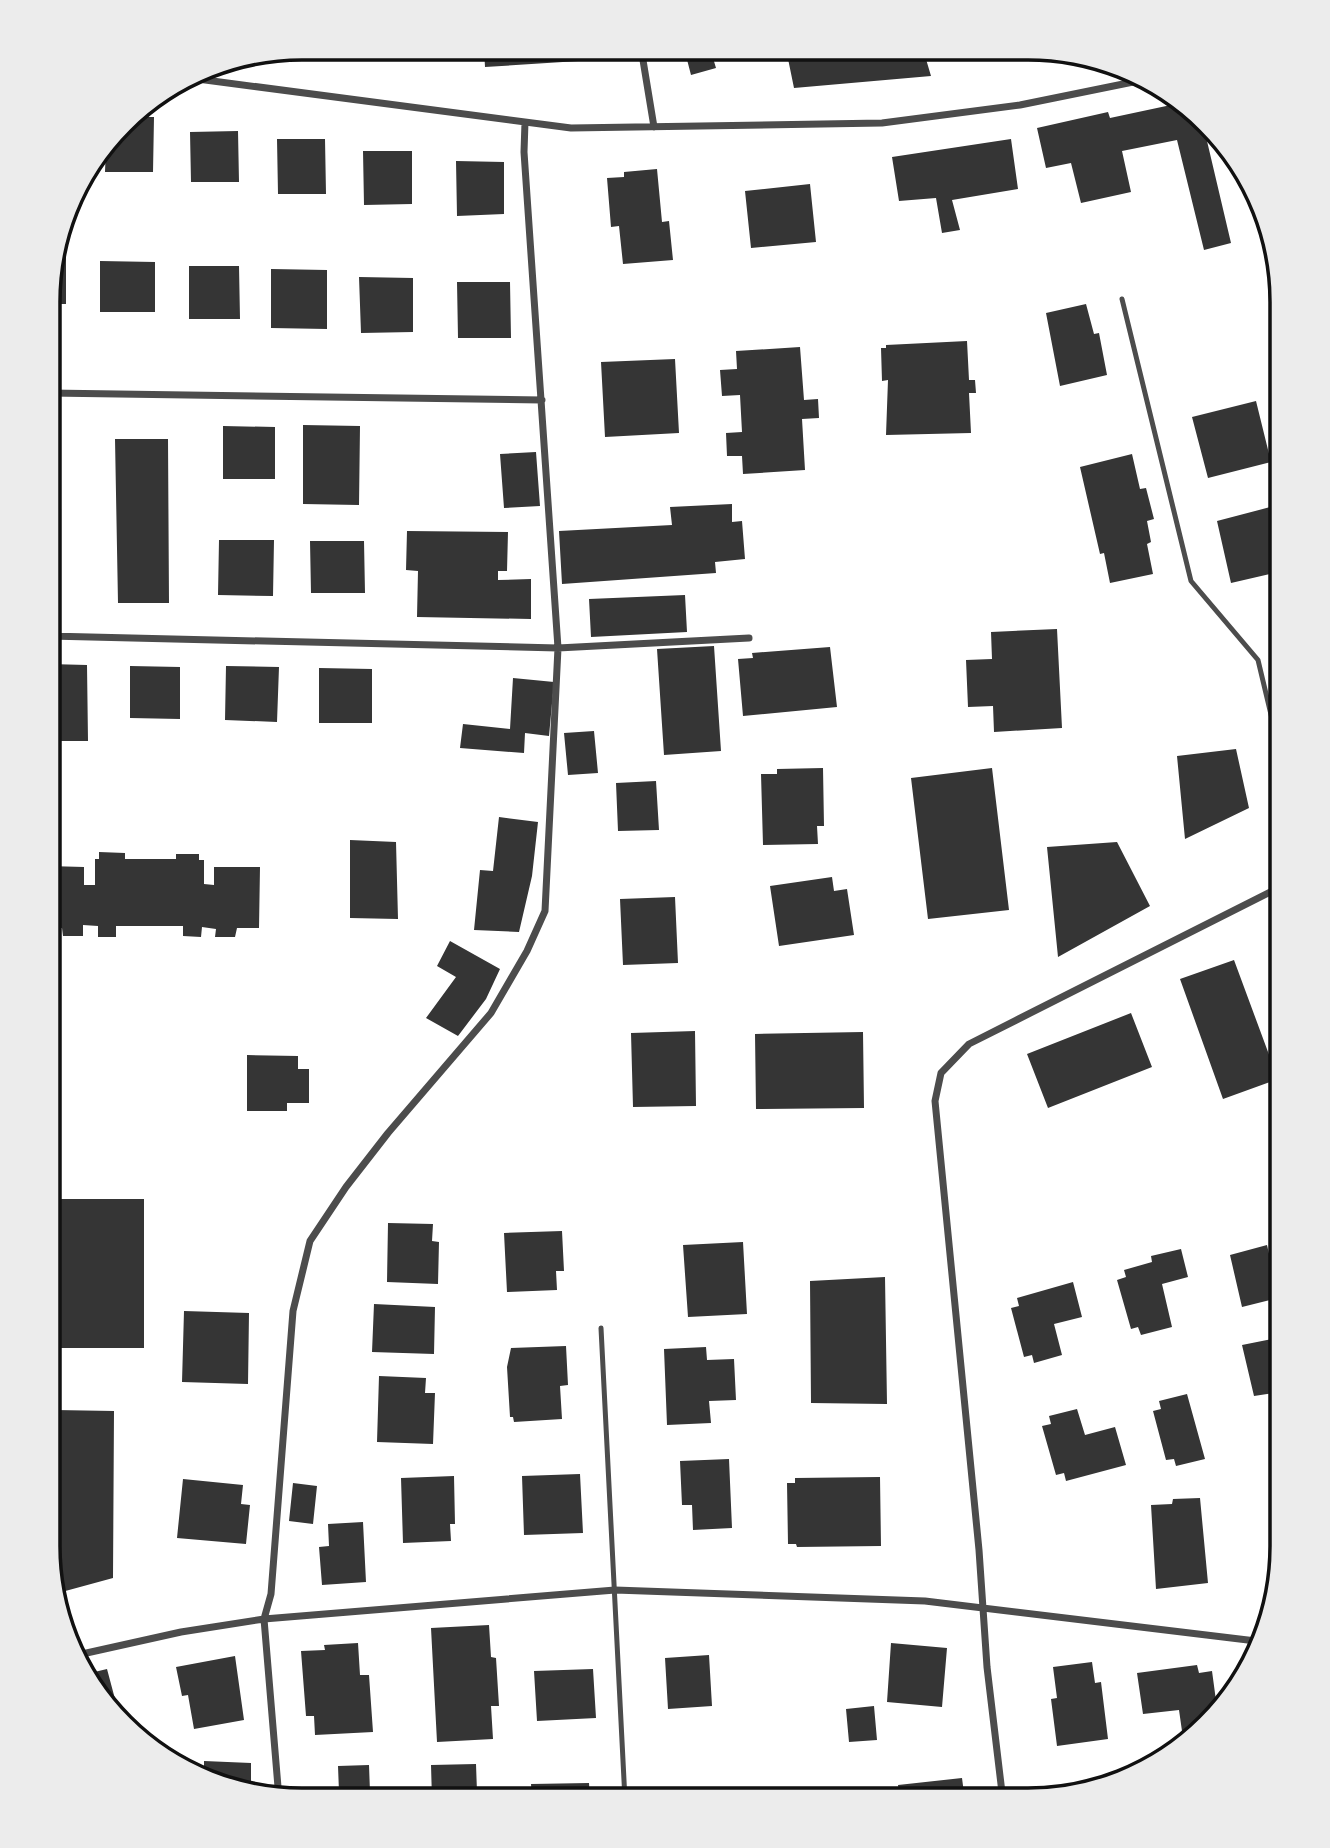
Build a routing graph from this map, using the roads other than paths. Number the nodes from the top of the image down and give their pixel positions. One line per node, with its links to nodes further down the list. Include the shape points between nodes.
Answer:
1 (643, 60): 5 (street)
2 (205, 80): 4 (street)
3 (1130, 83): 5 (street, via 1020,105 881,123)
4 (525, 122): 5 (street, via 571,128); 8 (street)
5 (654, 127)
6 (1122, 299): 12 (lane, via 1191,581 1258,660)
7 (60, 393): 8 (street)
8 (542, 400): 11 (street)
9 (60, 636): 11 (street)
10 (748, 638): 11 (street)
11 (558, 648): 17 (street, via 545,911 491,1013 388,1133 310,1241 293,1311 271,1594)
12 (1270, 710)
13 (1270, 892): 16 (street, via 969,1044 941,1073 935,1101)
14 (601, 1328): 15 (lane)
15 (615, 1590): 16 (street, via 925,1601); 17 (street); 21 (lane)
16 (984, 1609): 18 (street); 22 (street)
17 (264, 1619): 19 (street); 20 (street)
18 (1251, 1640)
19 (84, 1653)
20 (278, 1786)
21 (624, 1788)
22 (1001, 1788)

